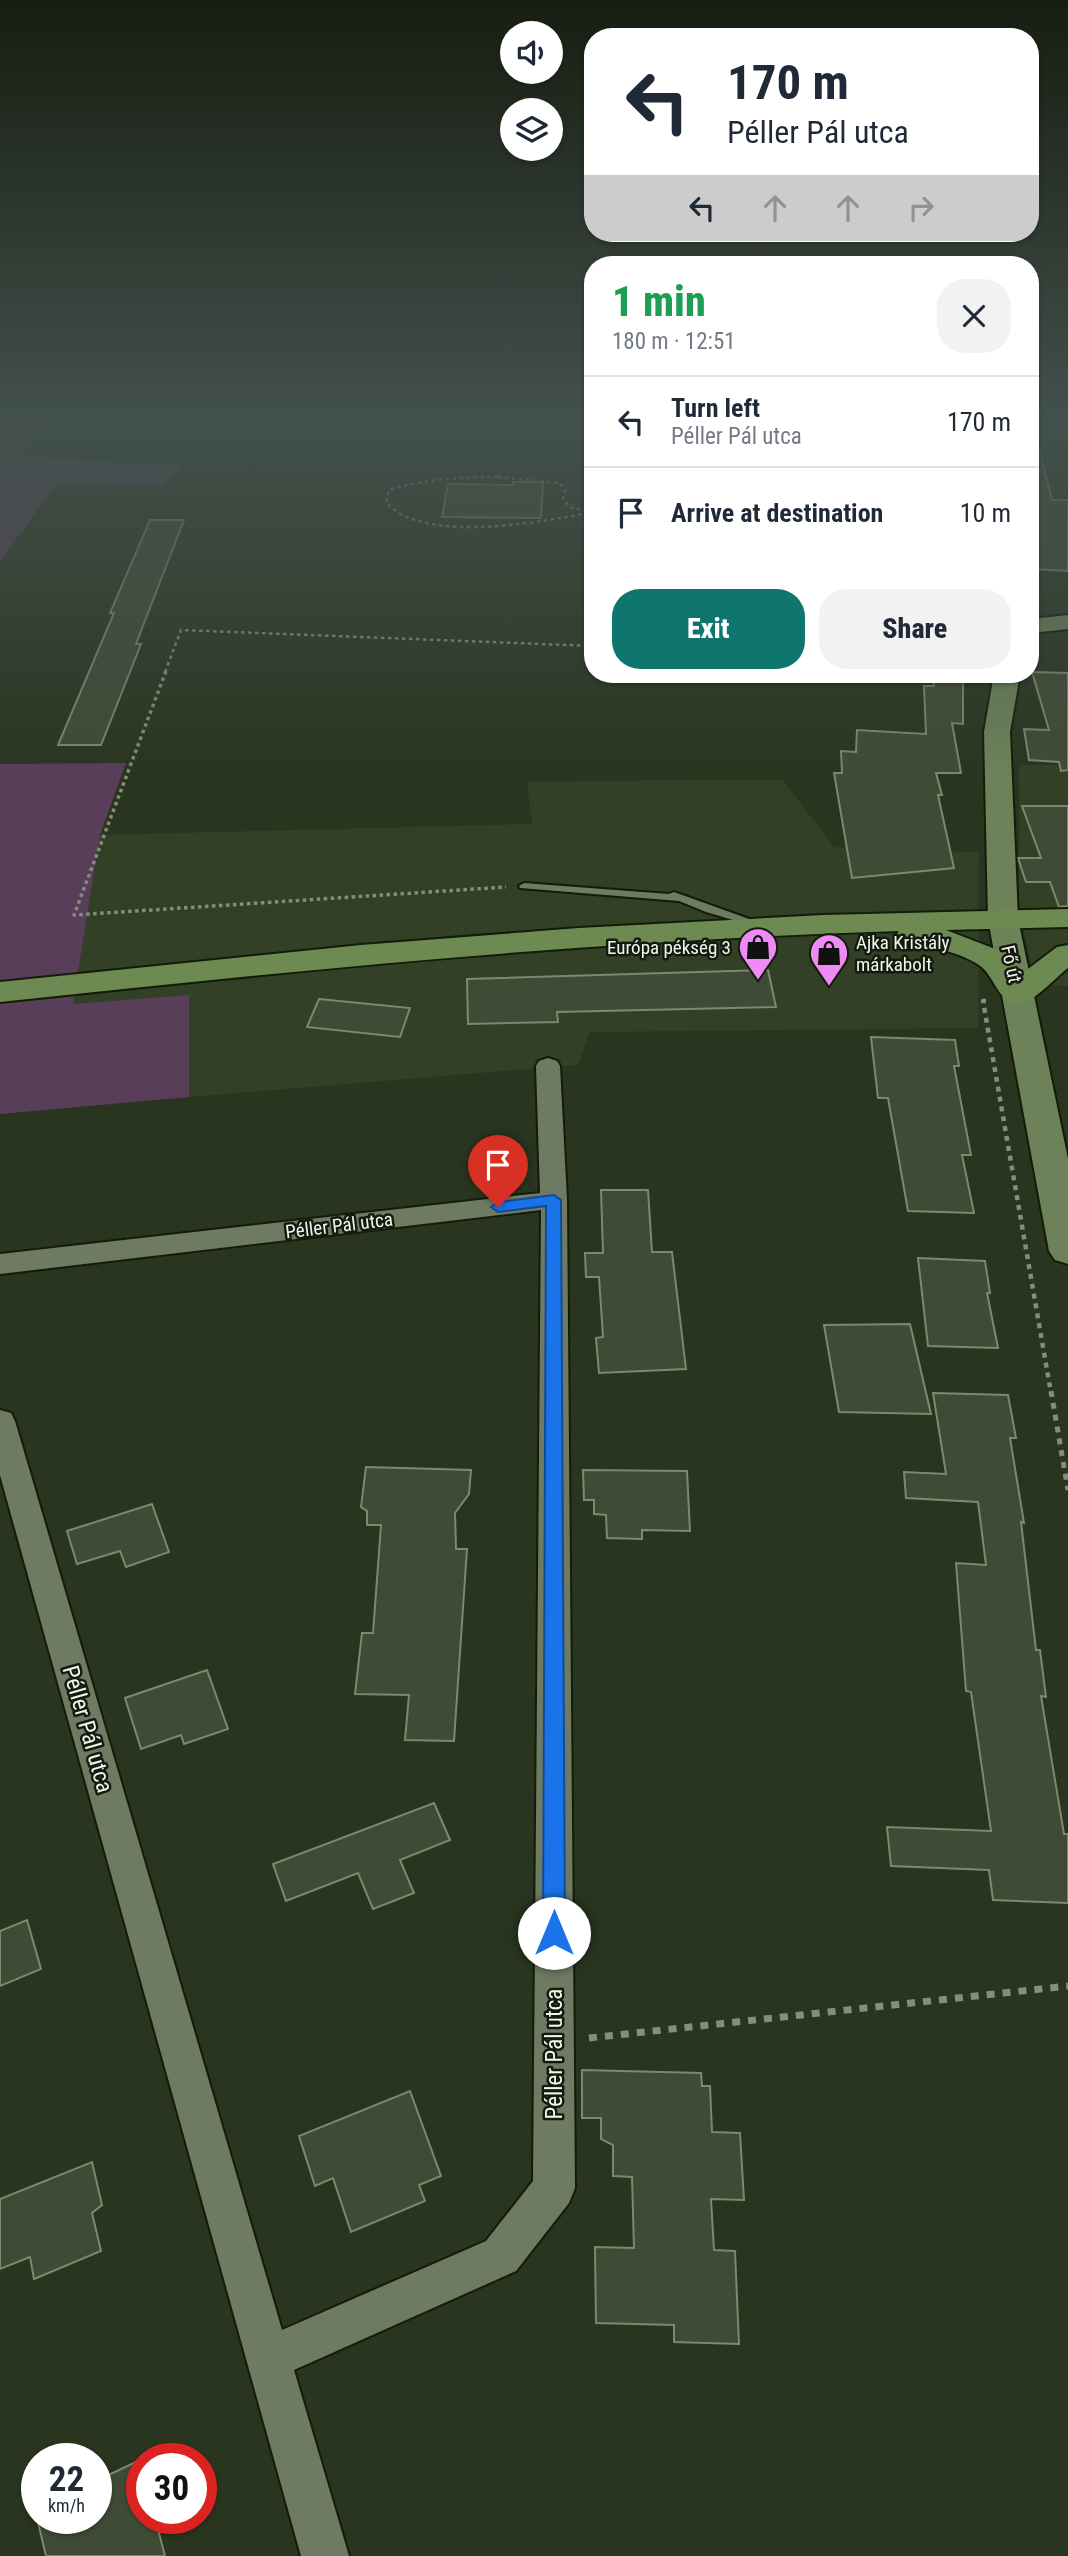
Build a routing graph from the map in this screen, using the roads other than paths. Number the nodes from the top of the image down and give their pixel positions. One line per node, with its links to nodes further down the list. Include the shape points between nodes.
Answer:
1 (1068, 622): 2 (main road)
2 (1039, 625)
3 (1005, 683): 8 (main road, Fő út, via 997,732)
4 (524, 886): 6 (lane)
5 (666, 891): 6 (lane)
6 (681, 898): 10 (lane)
7 (1068, 918): 8 (main road)
8 (1003, 919): 9 (main road); 13 (main road, Fő út)
9 (871, 924): 10 (main road); 13 (main road, via 941,938 992,959)
10 (768, 928): 12 (main road, via 406,950)
11 (1068, 954): 13 (main road)
12 (0, 992)
13 (1018, 994): 16 (main road, Fő út)
14 (548, 1066): 15 (street, Péller Pál utca)
15 (554, 1200): 17 (street, Péller Pál utca); 19 (street, Péller Pál utca, via 554,2188 501,2256)
16 (1068, 1251)
17 (0, 1264)
18 (0, 1421): 19 (street, Péller Pál utca)
19 (268, 2359): 20 (street, Péller Pál utca)
20 (325, 2556)

